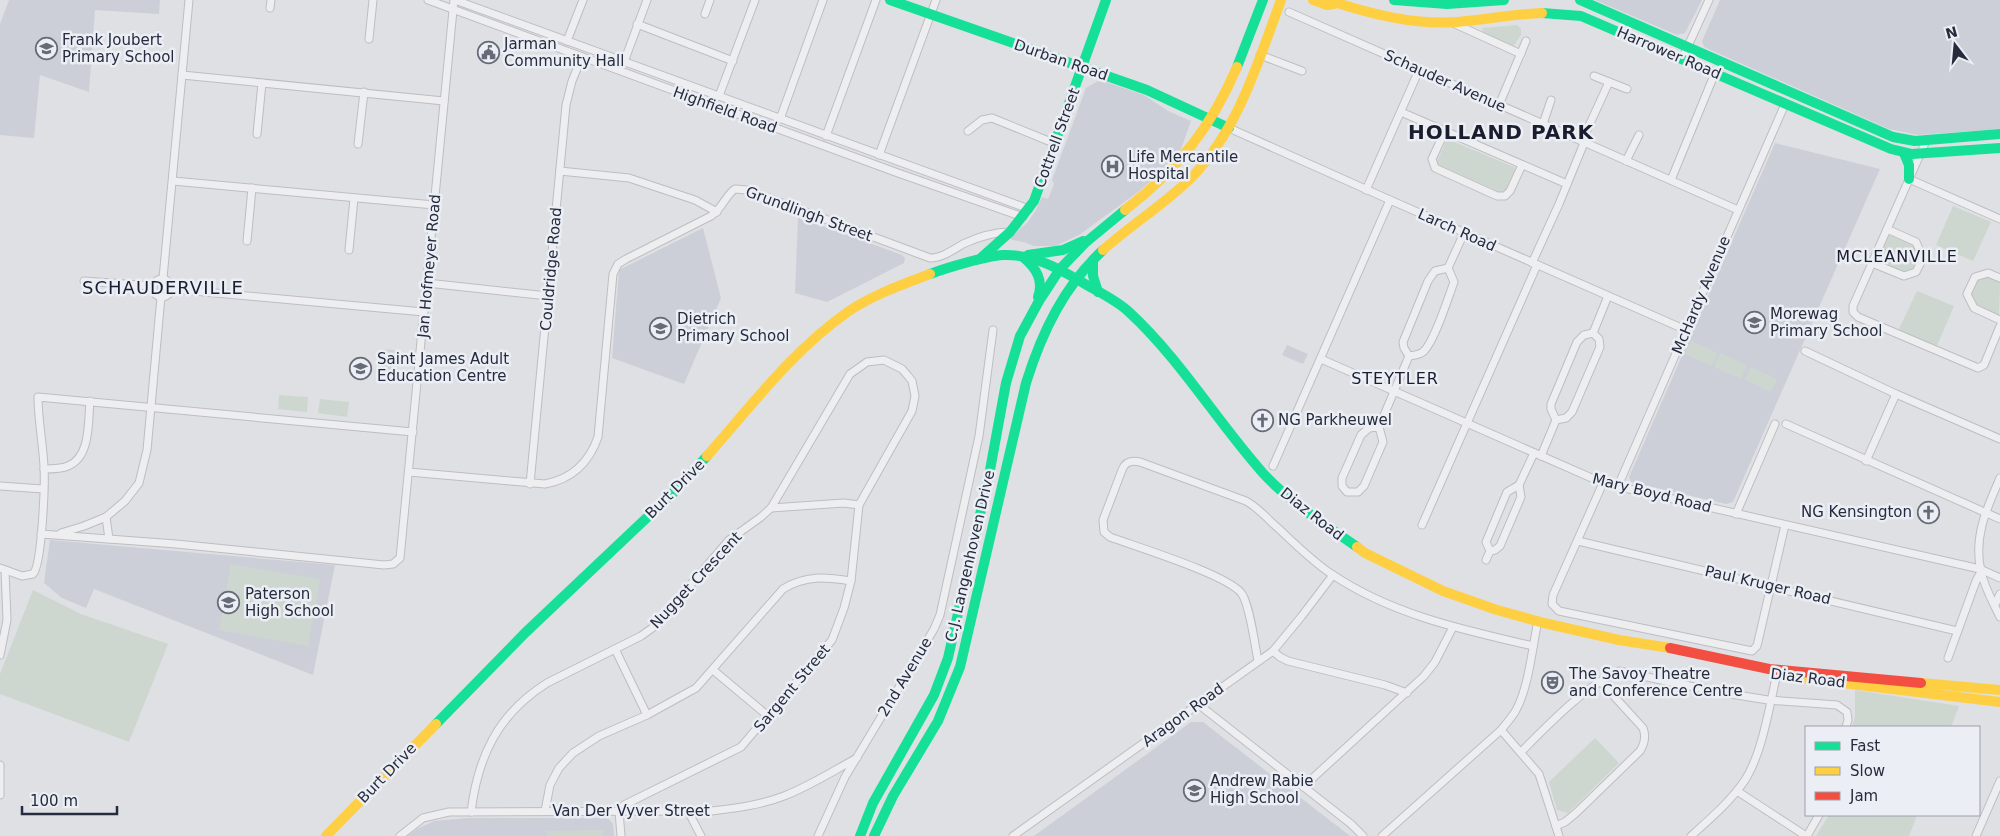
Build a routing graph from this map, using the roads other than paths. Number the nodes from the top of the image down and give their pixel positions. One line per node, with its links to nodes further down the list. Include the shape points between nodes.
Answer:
1 (189, 0): 44 (street)
2 (271, 0): 23 (street)
3 (373, 0): 30 (street)
4 (428, 0): 24 (street, Highfield Road)
5 (455, 0): 24 (street, Jan Hofmeyer Road); 31 (street, Highfield Road)
6 (583, 0): 31 (street)
7 (647, 0): 29 (street)
8 (710, 0): 26 (street)
9 (755, 0): 38 (street)
10 (823, 0): 58 (street)
11 (876, 0): 67 (street)
12 (890, 0): 27 (main road, Durban Road)
13 (936, 0): 27 (street)
14 (1106, 0): 40 (main road, Cottrell Street)
15 (1264, 0): 59 (main road, via 1223,100)
16 (1313, 0): 22 (main road, Harrower Road, via 1327,5)
17 (1394, 0): 18 (main road, via 1447,4)
18 (1504, 0)
19 (1580, 0): 33 (main road, Harrower Road)
20 (1709, 0): 33 (street)
21 (1281, 1): 35 (main road, C.J. Langenhoven Drive)
22 (1333, 2): 28 (main road, Harrower Road, via 1419,22)
23 (270, 8)
24 (452, 9): 36 (street, Highfield Road); 53 (street, Jan Hofmeyer Road)
25 (1290, 12): 41 (street, Schauder Avenue)
26 (705, 14)
27 (931, 14): 40 (main road, Durban Road); 75 (street)
28 (1453, 23): 34 (street); 37 (main road, Harrower Road, via 1568,13 1592,19)
29 (638, 24): 38 (street); 39 (street)
30 (369, 39)
31 (567, 41): 39 (street, Highfield Road)
32 (1526, 41): 34 (street)
33 (1689, 46): 37 (street); 48 (main road, Harrower Road)
34 (1520, 54): 55 (street)
35 (1260, 55): 42 (street); 61 (main road, C.J. Langenhoven Drive)
36 (582, 56): 78 (street, Couldridge Road, via 567,98); 90 (street, Highfield Road, via 898,174)
37 (1682, 59): 43 (main road, Harrower Road)
38 (733, 61): 51 (street)
39 (624, 62): 51 (street, Highfield Road)
40 (1083, 68): 59 (main road, Durban Road, via 1147,90); 71 (main road, Cottrell Street)
41 (1419, 70): 55 (street, Schauder Avenue); 57 (street)
42 (1302, 71)
43 (1716, 73): 52 (main road, Harrower Road); 80 (street)
44 (182, 75): 47 (street); 81 (street)
45 (1594, 76): 46 (street)
46 (1609, 82): 49 (street); 69 (street)
47 (262, 83): 50 (street); 64 (street)
48 (1780, 87): 52 (main road); 68 (main road, Harrower Road, via 1892,137)
49 (1628, 89)
50 (364, 92): 53 (street); 70 (street)
51 (719, 96): 58 (street, Highfield Road)
52 (1774, 99): 56 (main road, Harrower Road)
53 (444, 100): 87 (street, Jan Hofmeyer Road)
54 (1551, 100): 60 (street)
55 (1499, 104): 60 (street, Schauder Avenue)
56 (1785, 104): 73 (main road, Harrower Road); 88 (street, McHardy Avenue)
57 (1401, 112): 63 (street); 84 (street)
58 (780, 119): 67 (street, Highfield Road)
59 (1211, 120): 61 (main road, Durban Road); 94 (main road, via 1157,184)
60 (1543, 124): 69 (street, Schauder Avenue)
61 (1228, 128): 84 (street, Larch Road); 100 (main road, C.J. Langenhoven Drive, via 1211,154 1184,184)
62 (968, 131): 71 (street, via 982,120 992,118)
63 (1445, 131): 77 (street); 77 (street, via 1432,159 1435,168 1488,192 1501,197 1508,194)
64 (257, 134)
65 (2000, 134): 68 (main road, Harrower Road)
66 (1639, 135): 76 (street)
67 (826, 136): 75 (street, Highfield Road)
68 (1926, 141): 74 (street)
69 (1583, 142): 76 (street, Schauder Avenue); 82 (street)
70 (358, 144)
71 (1056, 144): 90 (main road, Cottrell Street, via 1034,201)
72 (2000, 148): 74 (main road, Harrower Road)
73 (1904, 153): 74 (main road, Harrower Road); 79 (main road, via 1909,165)
74 (1920, 154): 79 (street)
75 (879, 155): 90 (street, Highfield Road)
76 (1626, 161): 80 (street, Schauder Avenue)
77 (1522, 165): 82 (street)
78 (560, 171): 89 (street, via 629,178 695,200); 113 (street, Couldridge Road)
79 (1909, 179): 91 (street); 92 (street)
80 (1671, 180): 88 (street, Schauder Avenue)
81 (173, 181): 83 (street); 105 (street)
82 (1567, 184): 102 (street)
83 (252, 188): 85 (street); 96 (street)
84 (1366, 190): 86 (street, Larch Road)
85 (354, 198): 87 (street); 97 (street)
86 (1390, 200): 95 (street, Larch Road); 125 (street)
87 (434, 205): 109 (street, Jan Hofmeyer Road)
88 (1738, 210): 121 (street, McHardy Avenue)
89 (716, 212): 93 (street, Grundlingh Street, via 732,191 740,189 930,258 977,238); 145 (street, Grundlingh Street, via 616,267 600,424 595,445 585,462 570,476 554,482)
90 (1026, 213): 93 (main road, Cottrell Street)
91 (2000, 218)
92 (1887, 229): 101 (street); 101 (street, via 1916,242 1923,258 1916,272 1904,276)
93 (1010, 232): 99 (main road, Cottrell Street)
94 (1098, 232): 98 (main road, via 1063,250); 104 (main road, C.J. Langenhoven Drive)
95 (1464, 233): 102 (street, Larch Road); 103 (street)
96 (247, 241)
97 (349, 250)
98 (1022, 256): 99 (main road, Burt Drive); 104 (main road, Burt Drive); 118 (main road, via 1037,271 1041,284)
99 (979, 259): 208 (main road, Burt Drive, via 922,276 870,299 803,348 675,491 524,633)
100 (1093, 260): 107 (main road, C.J. Langenhoven Drive); 112 (main road)
101 (1872, 263): 119 (street, via 1853,306 1854,315 1974,367 1982,367)
102 (1534, 264): 114 (street, Larch Road); 132 (street)
103 (1448, 268): 124 (street, via 1454,282 1434,333 1426,349); 124 (street, via 1435,271 1428,281 1403,342)
104 (1060, 270): 107 (main road, Burt Drive); 118 (main road, C.J. Langenhoven Drive)
105 (163, 278): 110 (street); 111 (street)
106 (2000, 278): 117 (street, via 1988,273 1975,277 1967,294 1974,308)
107 (1076, 279): 112 (main road, Diaz Road); 214 (main road, C.J. Langenhoven Drive, via 1048,322 1030,366 967,644 954,686 932,732 890,800)
108 (84, 281): 110 (street)
109 (427, 283): 113 (street); 116 (street, Jan Hofmeyer Road)
110 (153, 286): 115 (street, via 154,292)
111 (171, 289): 115 (street, via 169,294); 116 (street)
112 (1098, 292): 174 (main road, Diaz Road, via 1127,310 1145,327 1228,433 1294,502 1316,520 1365,553 1414,578 1470,602)
113 (548, 296): 145 (street, Couldridge Road)
114 (1608, 296): 121 (street, Larch Road); 122 (street)
115 (161, 297): 130 (street)
116 (424, 312): 136 (street, Jan Hofmeyer Road)
117 (2000, 320)
118 (1027, 323): 213 (main road, C.J. Langenhoven Drive, via 1010,366 941,680 873,803)
119 (2000, 326)
120 (993, 330): 196 (street, 2nd Avenue, via 980,436 940,615)
121 (1686, 330): 149 (street, McHardy Avenue)
122 (1593, 333): 131 (street, via 1584,335 1577,342 1552,398 1551,409); 131 (street, via 1599,339 1600,348 1572,412 1566,418)
123 (1805, 351): 128 (street)
124 (1409, 356): 127 (street)
125 (1320, 359): 127 (street, Mary Boyd Road); 141 (street)
126 (894, 364): 151 (street, Sargent Street, via 912,381 914,404); 152 (street, Nugget Crescent, via 872,360 850,374)
127 (1394, 392): 132 (street, Mary Boyd Road); 135 (street)
128 (1896, 394): 137 (street); 140 (street)
129 (90, 401): 130 (street); 142 (street, via 84,450 79,460 70,466); 142 (street, via 38,397)
130 (152, 406): 136 (street); 155 (street, via 145,465 139,483)
131 (1556, 420): 139 (street)
132 (1467, 423): 138 (street, Mary Boyd Road); 157 (street)
133 (1775, 424): 154 (street)
134 (1786, 424): 140 (street)
135 (1379, 427): 135 (street, via 1369,428 1361,435 1342,478 1346,495 1358,492 1364,486 1383,442)
136 (413, 432): 143 (street, Jan Hofmeyer Road)
137 (2000, 439)
138 (1534, 452): 139 (street, Mary Boyd Road); 147 (street)
139 (1541, 456): 146 (street, Mary Boyd Road)
140 (1866, 460): 153 (street)
141 (1273, 466)
142 (44, 469): 150 (street)
143 (409, 472): 145 (street); 161 (street, Jan Hofmeyer Road, via 402,554 398,561 384,565)
144 (2000, 478): 153 (street)
145 (530, 484)
146 (1603, 484): 149 (street, Mary Boyd Road); 162 (street)
147 (1519, 485): 163 (street, via 1521,497 1500,546); 163 (street, via 1508,492 1486,542)
148 (0, 486): 150 (street)
149 (1618, 486): 154 (street, Mary Boyd Road)
150 (43, 489): 159 (street)
151 (859, 505): 152 (street, via 844,503); 169 (street, Sargent Street)
152 (770, 508): 178 (street, Nugget Crescent, via 729,540 655,626)
153 (1985, 513): 156 (street); 166 (street, via 1979,536)
154 (1736, 514): 158 (street, Mary Boyd Road)
155 (106, 517): 160 (street); 161 (street)
156 (2000, 519)
157 (1422, 525)
158 (1785, 525): 166 (street, Mary Boyd Road); 170 (street)
159 (41, 534): 160 (street); 165 (street, via 35,573 25,576)
160 (56, 534): 161 (street)
161 (109, 539)
162 (1578, 541): 170 (street, Paul Kruger Road); 170 (street, via 1553,595 1552,604 1559,612 1752,651 1756,648)
163 (1490, 551): 164 (street)
164 (1486, 560)
165 (3, 569): 180 (street, via 7,620)
166 (1981, 570): 168 (street, Mary Boyd Road); 172 (street); 176 (street)
167 (1332, 575): 175 (street, via 1392,606); 179 (street, Aragon Road); 182 (street, via 1257,507 1246,501 1140,462 1128,462 1123,466 1103,520 1104,532 1235,586 1246,602)
168 (2000, 578)
169 (851, 581): 183 (street, via 816,577 783,589); 192 (street, Sargent Street, via 832,640)
170 (1771, 586): 176 (street, Paul Kruger Road)
171 (2000, 594): 172 (street)
172 (1995, 605): 173 (street)
173 (2000, 617)
174 (1538, 621): 177 (street); 184 (main road, Diaz Road, via 1619,640 1640,649 1724,667)
175 (1453, 627): 177 (street); 187 (street, via 1430,670)
176 (1957, 631): 181 (street)
177 (1533, 646): 194 (street, via 1520,702)
178 (615, 648): 191 (street); 205 (street, Nugget Crescent, via 535,690 513,710 484,757)
179 (1274, 651): 182 (street, Aragon Road); 187 (street, via 1288,661)
180 (0, 655)
181 (1948, 658)
182 (1258, 661): 190 (street, Aragon Road)
183 (713, 670): 191 (street, via 696,688); 192 (street)
184 (1778, 672): 186 (main road, Diaz Road); 188 (street); 189 (main road, Diaz Road)
185 (1601, 682): 188 (street, Diaz Road, via 1622,671); 195 (street, Diaz Road, via 1566,709); 207 (street, via 1643,728 1644,745 1576,813)
186 (2000, 690)
187 (1407, 693): 199 (street)
188 (1771, 700): 193 (street, Diaz Road, via 1837,705 1847,712); 200 (street, via 1751,768)
189 (2000, 702)
190 (1198, 704): 199 (street); 215 (street, Aragon Road)
191 (646, 715): 202 (street, via 599,736 573,753 558,768 550,784)
192 (768, 716): 203 (street, Sargent Street, via 737,750 634,800)
193 (1846, 726)
194 (1501, 730): 195 (street); 217 (street)
195 (1521, 752): 207 (street, via 1540,774)
196 (857, 758): 204 (street, Van Der Vyver Street, via 782,797 728,809); 212 (street, 2nd Avenue)
197 (0, 765): 201 (street)
198 (2000, 781): 221 (street)
199 (1303, 787): 216 (street)
200 (1737, 791): 219 (street); 220 (street)
201 (0, 794)
202 (545, 811): 203 (street, Van Der Vyver Street); 205 (street, Van Der Vyver Street)
203 (620, 811): 204 (street, Van Der Vyver Street); 210 (street)
204 (688, 811): 211 (street)
205 (471, 812): 209 (street, Van Der Vyver Street, via 432,815)
206 (1818, 816): 220 (street)
207 (1556, 826): 218 (street)
208 (326, 836)
209 (400, 836)
210 (621, 836)
211 (701, 836)
212 (818, 836)
213 (860, 836)
214 (874, 836)
215 (1014, 836)
216 (1363, 836)
217 (1382, 836)
218 (1559, 836)
219 (1691, 836)
220 (1807, 836)
221 (1976, 836)

